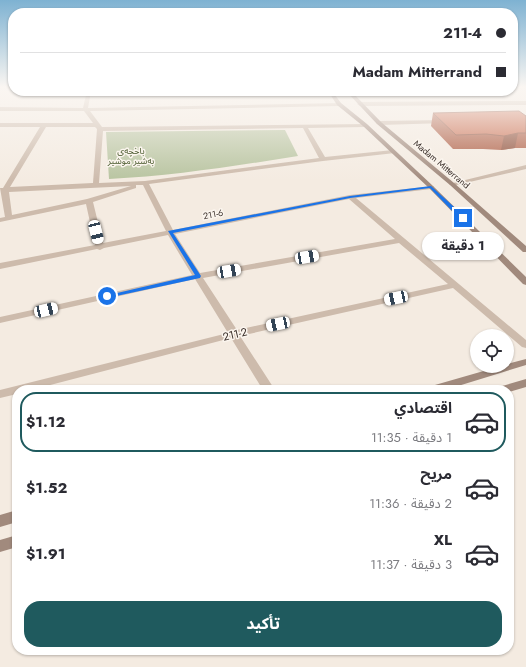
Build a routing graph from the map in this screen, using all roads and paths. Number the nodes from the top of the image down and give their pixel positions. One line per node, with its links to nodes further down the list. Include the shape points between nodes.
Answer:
1 (92, 118): 10 (street)
2 (356, 118): 8 (main road)
3 (374, 118): 5 (main road, Madam Mitterrand)
4 (448, 122): 5 (street)
5 (379, 123): 16 (main road, Madam Mitterrand)
6 (0, 125): 7 (street)
7 (44, 125): 10 (street); 18 (street)
8 (365, 125): 9 (street); 11 (main road)
9 (305, 126): 10 (street); 12 (street)
10 (98, 127): 15 (street)
11 (393, 152): 12 (street); 17 (main road)
12 (323, 159): 14 (street)
13 (526, 167): 16 (street)
14 (145, 183): 15 (street); 20 (street); 23 (street)
15 (96, 184): 18 (street)
16 (452, 184): 26 (main road, Madam Mitterrand)
17 (431, 187): 19 (street, 211-6); 29 (main road)
18 (2, 190): 21 (street)
19 (350, 197): 23 (street, 211-6); 24 (street)
20 (89, 201): 21 (street); 25 (street)
21 (9, 218): 22 (street)
22 (0, 220)
23 (170, 232): 25 (street, 211-6); 28 (street)
24 (400, 240): 28 (street); 30 (street)
25 (100, 248): 27 (street, 211-6)
26 (526, 250)
27 (0, 266)
28 (198, 276): 31 (street); 32 (street)
29 (526, 282)
30 (454, 285): 32 (street, 211-2); 33 (street)
31 (0, 320)
32 (234, 334): 36 (street, 211-2); 37 (street)
33 (526, 345)
34 (526, 362): 38 (main road)
35 (526, 383): 39 (main road)
36 (36, 385)
37 (266, 385)
38 (449, 385)
39 (514, 387)
40 (12, 391): 41 (street, 211-2)
41 (0, 394)
42 (12, 517): 43 (main road)
43 (0, 521)
44 (12, 542): 45 (main road)
45 (0, 546)

